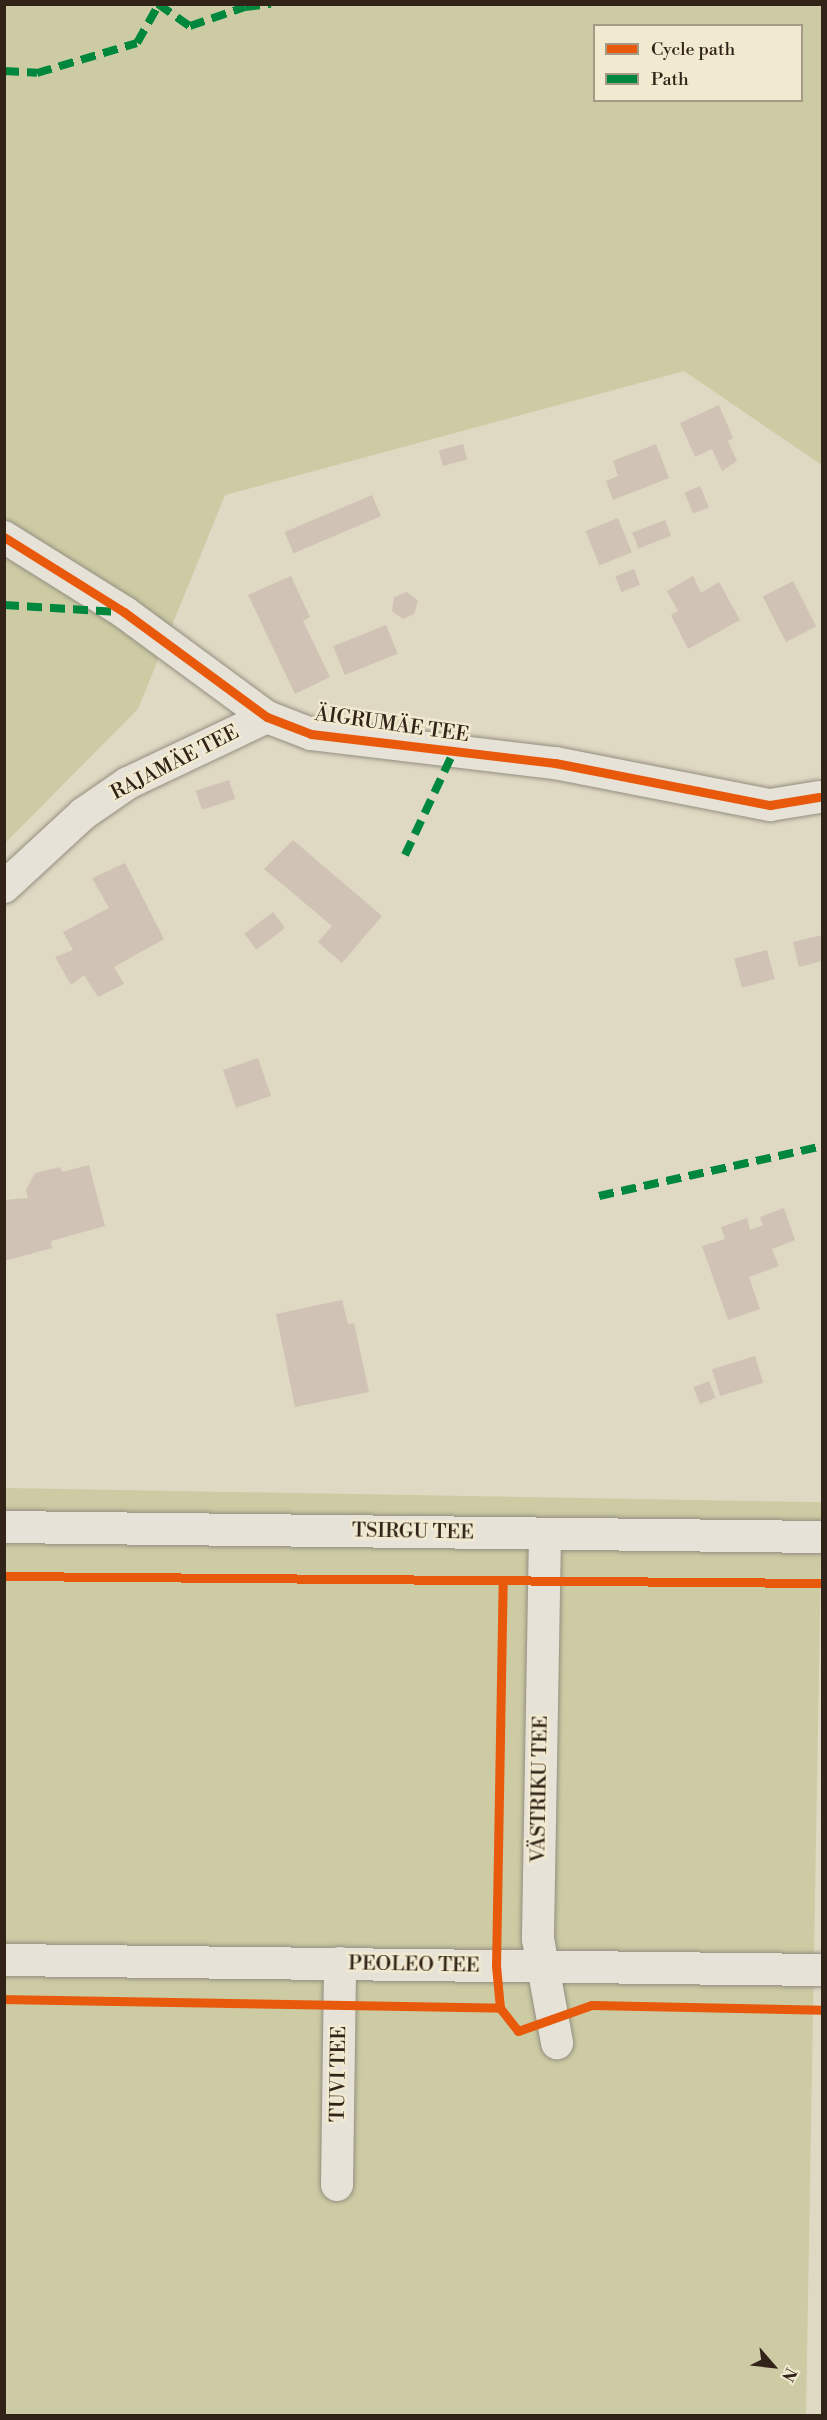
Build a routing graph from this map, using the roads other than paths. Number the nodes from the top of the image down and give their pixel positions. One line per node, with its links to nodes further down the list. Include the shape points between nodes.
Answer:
1 (4, 537): 2 (street, ÄIGRUMÄE TEE, via 124,612)
2 (267, 717): 3 (street, ÄIGRUMÄE TEE, via 311,734 654,779 770,805); 4 (street, RAJAMÄE TEE, via 128,783 84,814)
3 (821, 798)
4 (4, 887)
5 (4, 1527): 6 (street, TSIRGU TEE)
6 (545, 1534): 7 (street, TSIRGU TEE); 10 (street, VÄSTRIKU TEE, via 538,1939)
7 (822, 1537)
8 (4, 1960): 9 (street, PEOLEO TEE)
9 (340, 1963): 10 (street, PEOLEO TEE); 13 (street, TUVI TEE)
10 (542, 1967): 11 (street, PEOLEO TEE); 12 (street, VÄSTRIKU TEE)
11 (822, 1970)
12 (557, 2043)
13 (337, 2185)

